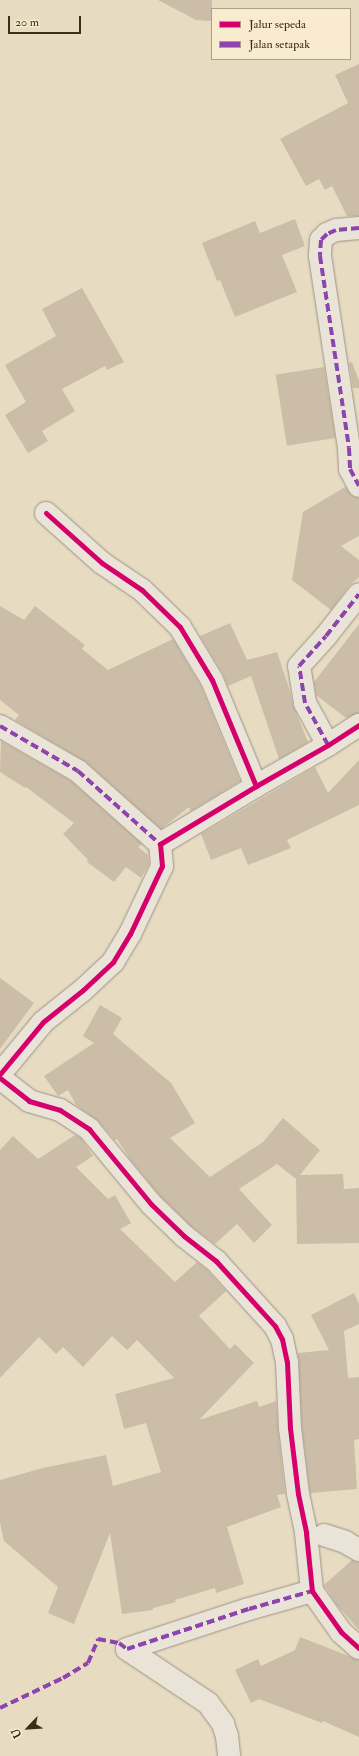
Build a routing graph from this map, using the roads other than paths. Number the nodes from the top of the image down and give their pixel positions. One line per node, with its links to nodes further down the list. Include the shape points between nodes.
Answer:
1 (359, 228): 2 (street, via 336,230 327,234 321,240 320,256 350,469)
2 (359, 486)
3 (46, 513): 8 (street, via 102,563 142,590 180,627 212,680)
4 (359, 594): 7 (street, via 299,666 305,703)
5 (359, 725): 7 (street)
6 (0, 726): 9 (street, via 78,771)
7 (328, 745): 8 (street)
8 (256, 786): 9 (street)
9 (160, 844): 10 (street, via 162,866 130,934 113,962 43,1022)
10 (0, 1074)
11 (0, 1078): 14 (street, via 28,1101 60,1110 89,1129 151,1204 184,1236 216,1261 275,1326 282,1339 287,1362 292,1442)
12 (324, 1535): 13 (street)
13 (359, 1550)
14 (312, 1591): 15 (street, via 341,1632); 16 (street, via 127,1649 208,1703 223,1724)
15 (359, 1648)
16 (229, 1756)

